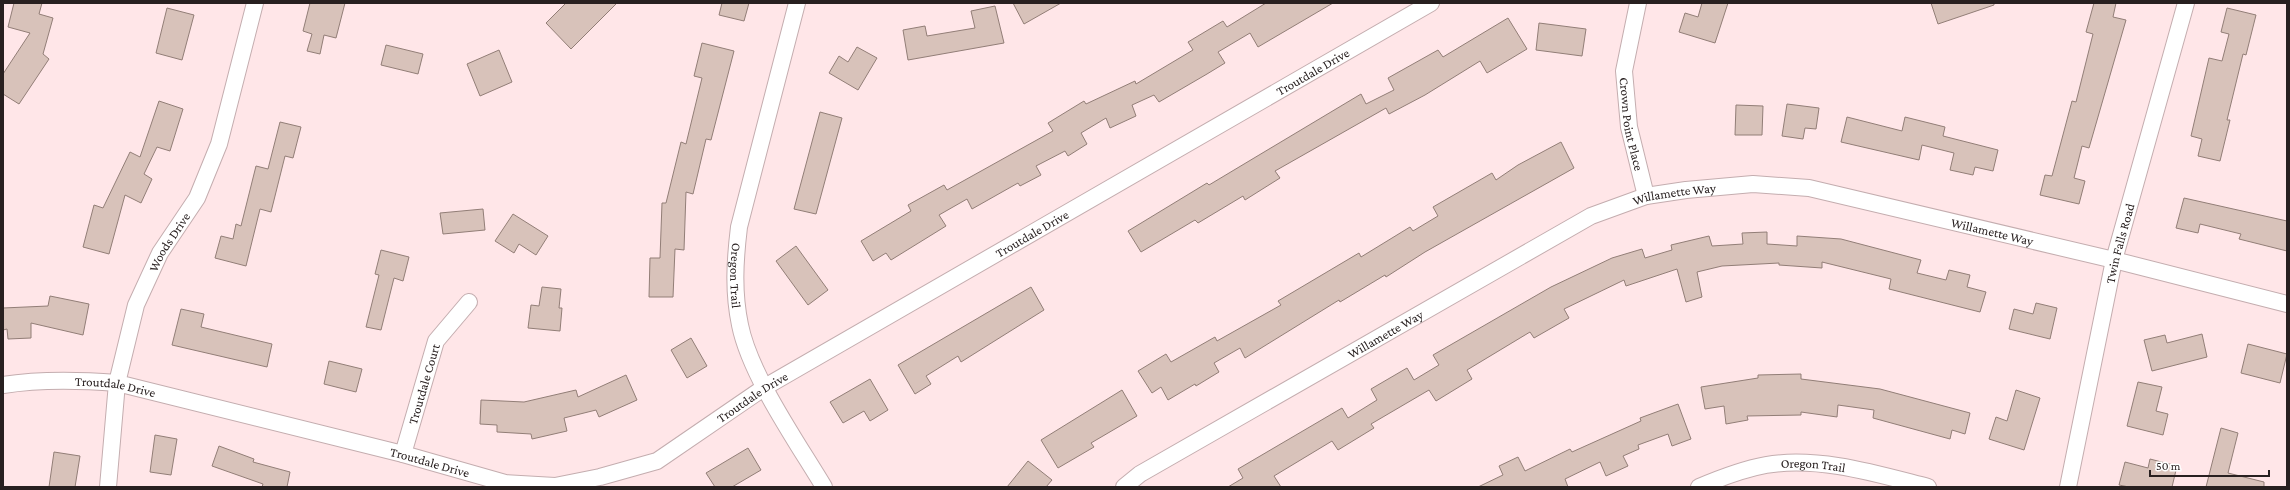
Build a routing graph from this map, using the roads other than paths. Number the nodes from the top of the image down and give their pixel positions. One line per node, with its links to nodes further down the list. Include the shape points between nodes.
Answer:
1 (255, 3): 10 (street, Woods Drive, via 219,144 197,198 160,253 136,305)
2 (797, 3): 12 (street, Oregon Trail, via 739,227 735,258 735,288 740,326)
3 (1431, 3): 12 (street, Troutdale Drive)
4 (1638, 3): 6 (street, Crown Point Place, via 1624,71 1629,127)
5 (2186, 3): 7 (street, Twin Falls Road)
6 (1646, 196): 7 (street, Willamette Way, via 1753,184 1809,188); 17 (street, Willamette Way, via 1591,216 1140,474)
7 (2114, 260): 9 (street, Willamette Way); 19 (street, Twin Falls Road)
8 (469, 302): 13 (street, Troutdale Court, via 436,342)
9 (2287, 304)
10 (117, 383): 11 (street, Troutdale Drive, via 86,381); 13 (street, Troutdale Drive); 15 (street, Woods Drive)
11 (3, 385)
12 (765, 387): 13 (street, Troutdale Drive, via 657,461 555,486 505,483); 16 (street, Oregon Trail)
13 (403, 454)
14 (1706, 486): 18 (street, Oregon Trail, via 1766,466 1790,463 1848,468)
15 (108, 487)
16 (824, 487)
17 (1124, 487)
18 (1928, 487)
19 (2068, 487)

